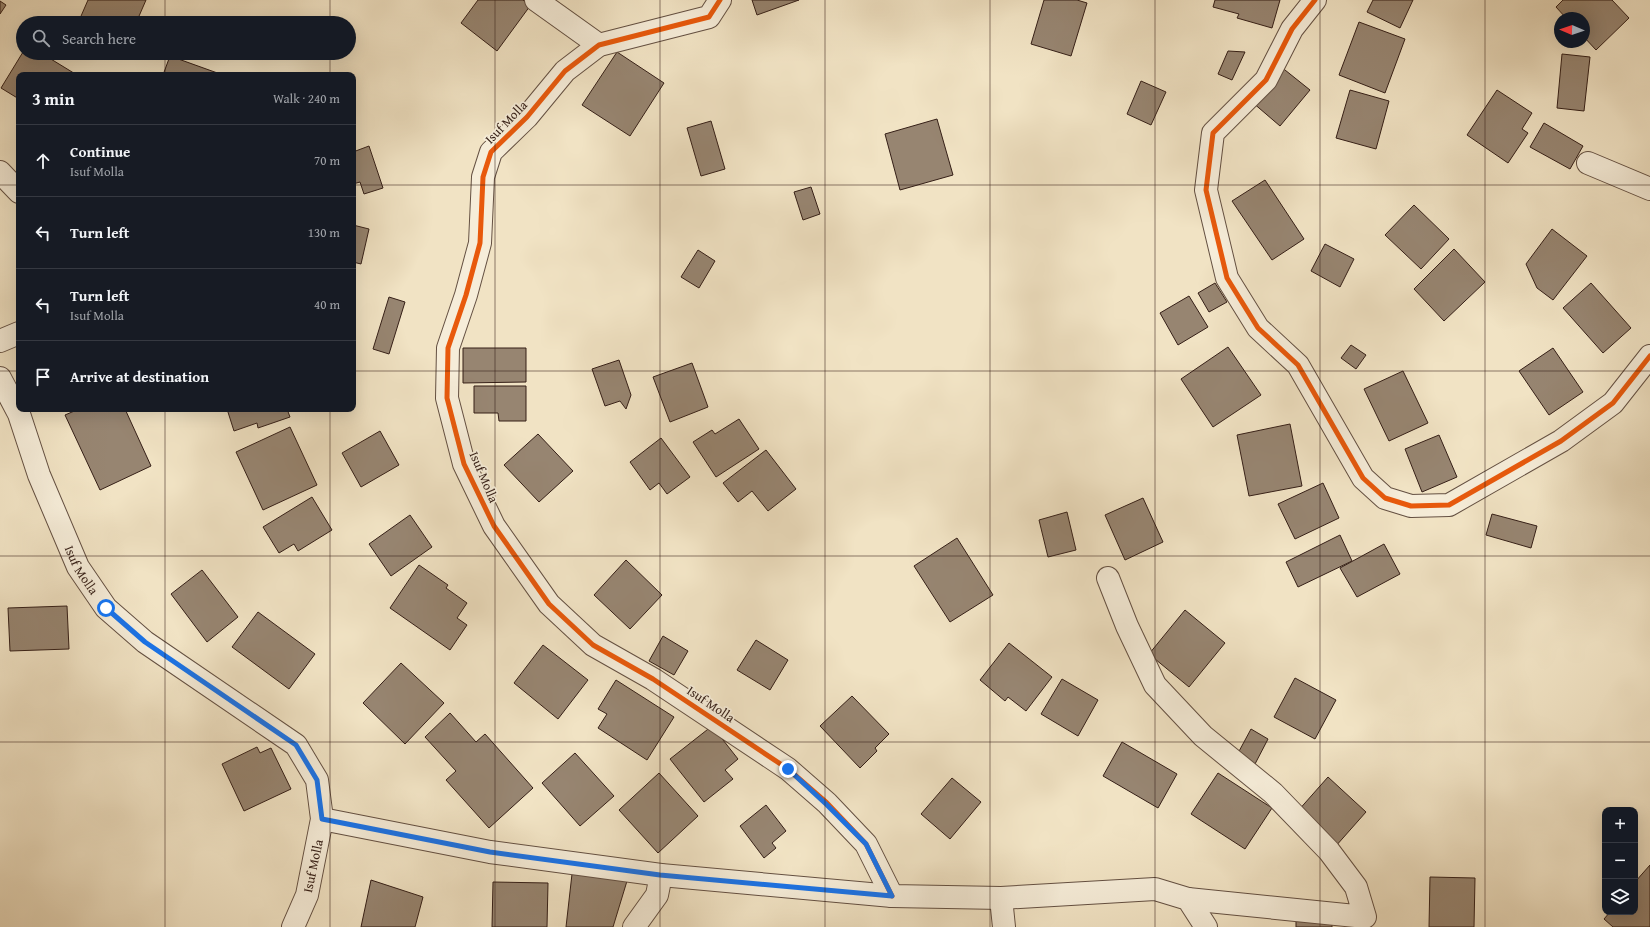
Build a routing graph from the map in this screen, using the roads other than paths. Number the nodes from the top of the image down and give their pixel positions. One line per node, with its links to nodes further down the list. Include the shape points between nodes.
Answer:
1 (536, 0): 4 (street)
2 (720, 0): 4 (street, Isuf Molla, via 709,16)
3 (1315, 0): 11 (street, via 1292,29 1266,80 1213,133 1206,190 1227,278 1258,328 1298,365 1363,478 1385,498 1411,506 1449,505 1561,441 1613,403)
4 (599, 45): 18 (street, Isuf Molla, via 565,71 528,117 491,152 483,177 480,243 448,348 447,398 464,464 494,526 549,604 593,645 653,679 788,769 866,844)
5 (1588, 163): 8 (street)
6 (0, 172): 7 (street)
7 (16, 189)
8 (1650, 189)
9 (16, 334): 10 (street)
10 (0, 342)
11 (1650, 356)
12 (0, 378): 13 (street, Isuf Molla)
13 (16, 408)
14 (18, 412): 16 (street, Isuf Molla, via 39,475 78,567 106,608 145,642 296,745 317,780)
15 (1108, 578): 21 (street, via 1155,685 1202,736 1273,793 1329,851 1356,887)
16 (322, 819): 17 (street, via 490,852); 22 (street, Isuf Molla, via 307,895)
17 (660, 875): 18 (street); 23 (street, via 657,894)
18 (892, 896): 19 (street)
19 (1002, 898): 20 (street, via 1155,889); 24 (street)
20 (1188, 899): 21 (street); 25 (street)
21 (1365, 922)
22 (293, 927)
23 (634, 927)
24 (1004, 927)
25 (1206, 927)

